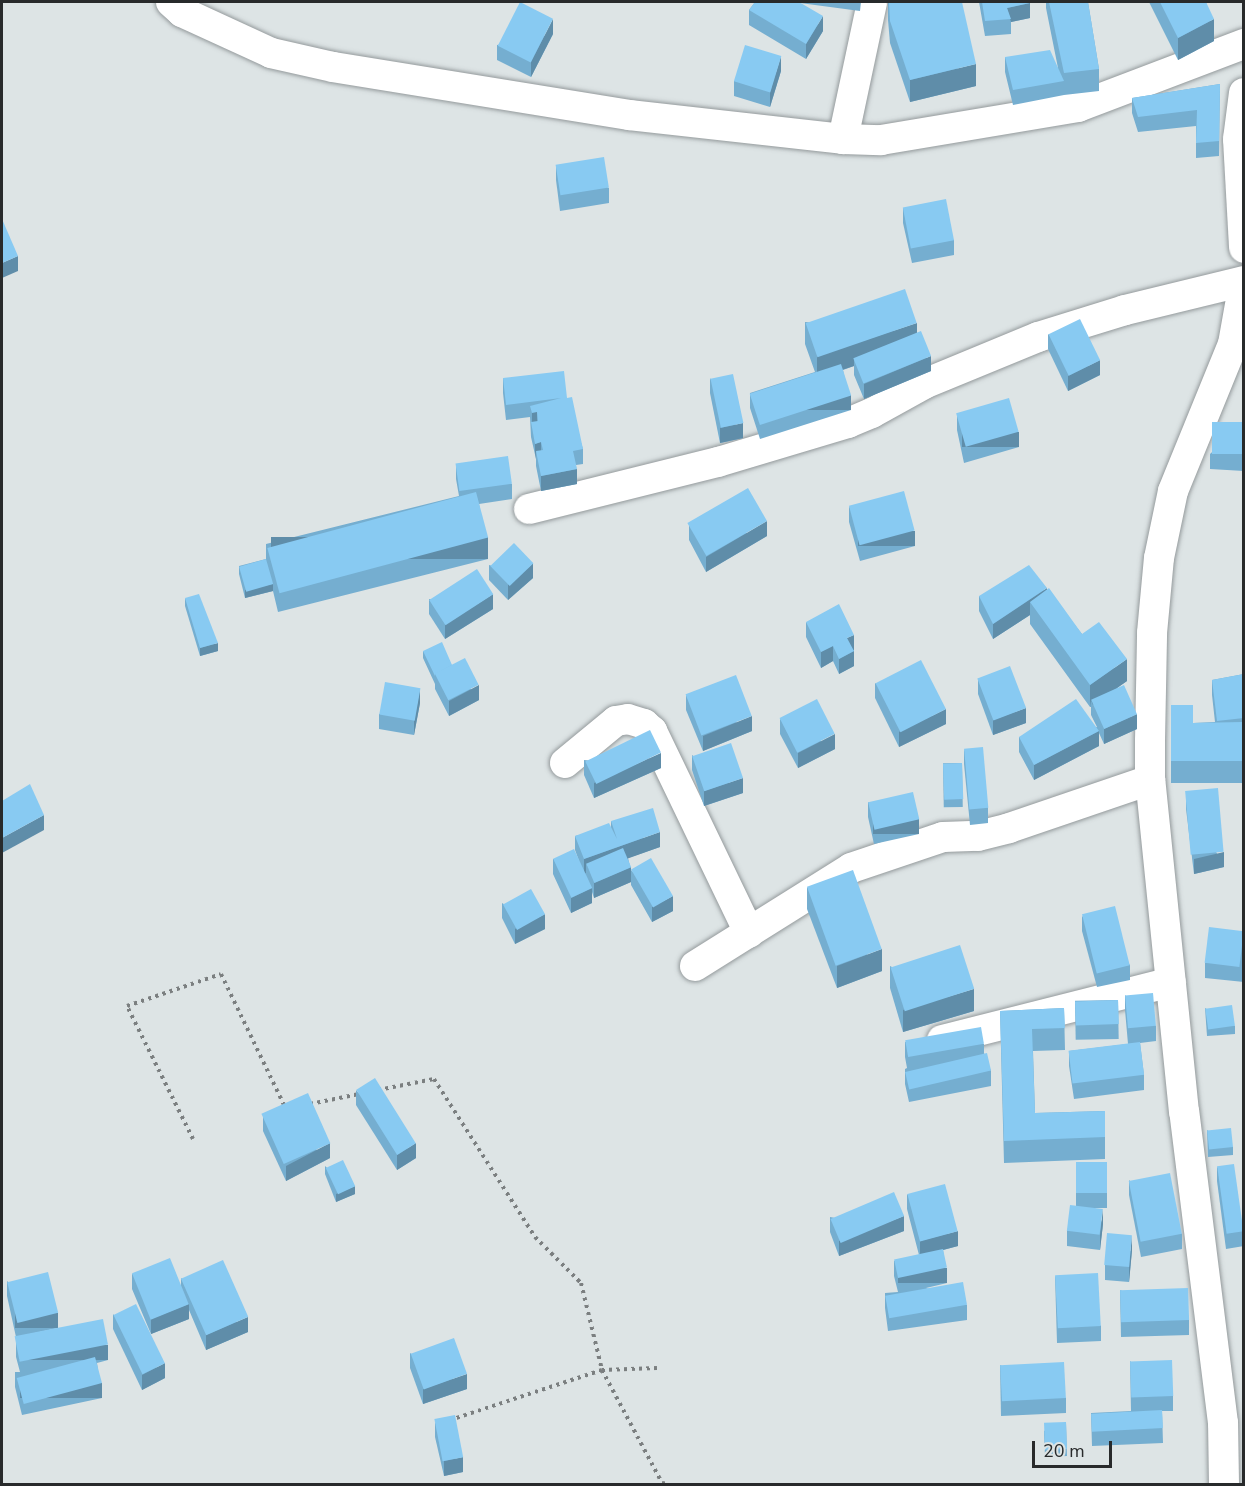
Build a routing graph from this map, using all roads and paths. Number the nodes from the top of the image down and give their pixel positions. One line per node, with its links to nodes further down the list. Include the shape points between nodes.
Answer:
1 (171, 2): 5 (street, via 182,12 271,53 333,67 629,115)
2 (872, 2): 5 (street)
3 (1244, 44): 5 (street, via 1078,107 881,140)
4 (1244, 93): 6 (street, via 1238,139)
5 (843, 140)
6 (1244, 248)
7 (1244, 282): 8 (street, via 1125,310 1038,337 924,384 848,423 718,462); 10 (street, via 1233,344 1173,491 1159,558 1152,633)
8 (529, 509)
9 (565, 763): 11 (street, via 616,721 628,719 652,731)
10 (1150, 780): 11 (street, via 1009,828 978,836 943,837 850,868); 13 (street)
11 (749, 933): 12 (street)
12 (695, 966)
13 (1172, 982): 14 (street); 24 (street, via 1184,1112 1223,1423)
14 (913, 1047)
15 (377, 1091): 21 (path, via 434,1079 535,1237 581,1283)
16 (366, 1093): 17 (path)
17 (309, 1105)
18 (297, 1107): 19 (path, via 286,1109 221,974 127,1006)
19 (193, 1139)
20 (657, 1368): 21 (path)
21 (602, 1370): 22 (path); 23 (path, via 662,1483)
22 (443, 1422)
23 (669, 1485)
24 (1224, 1485)

